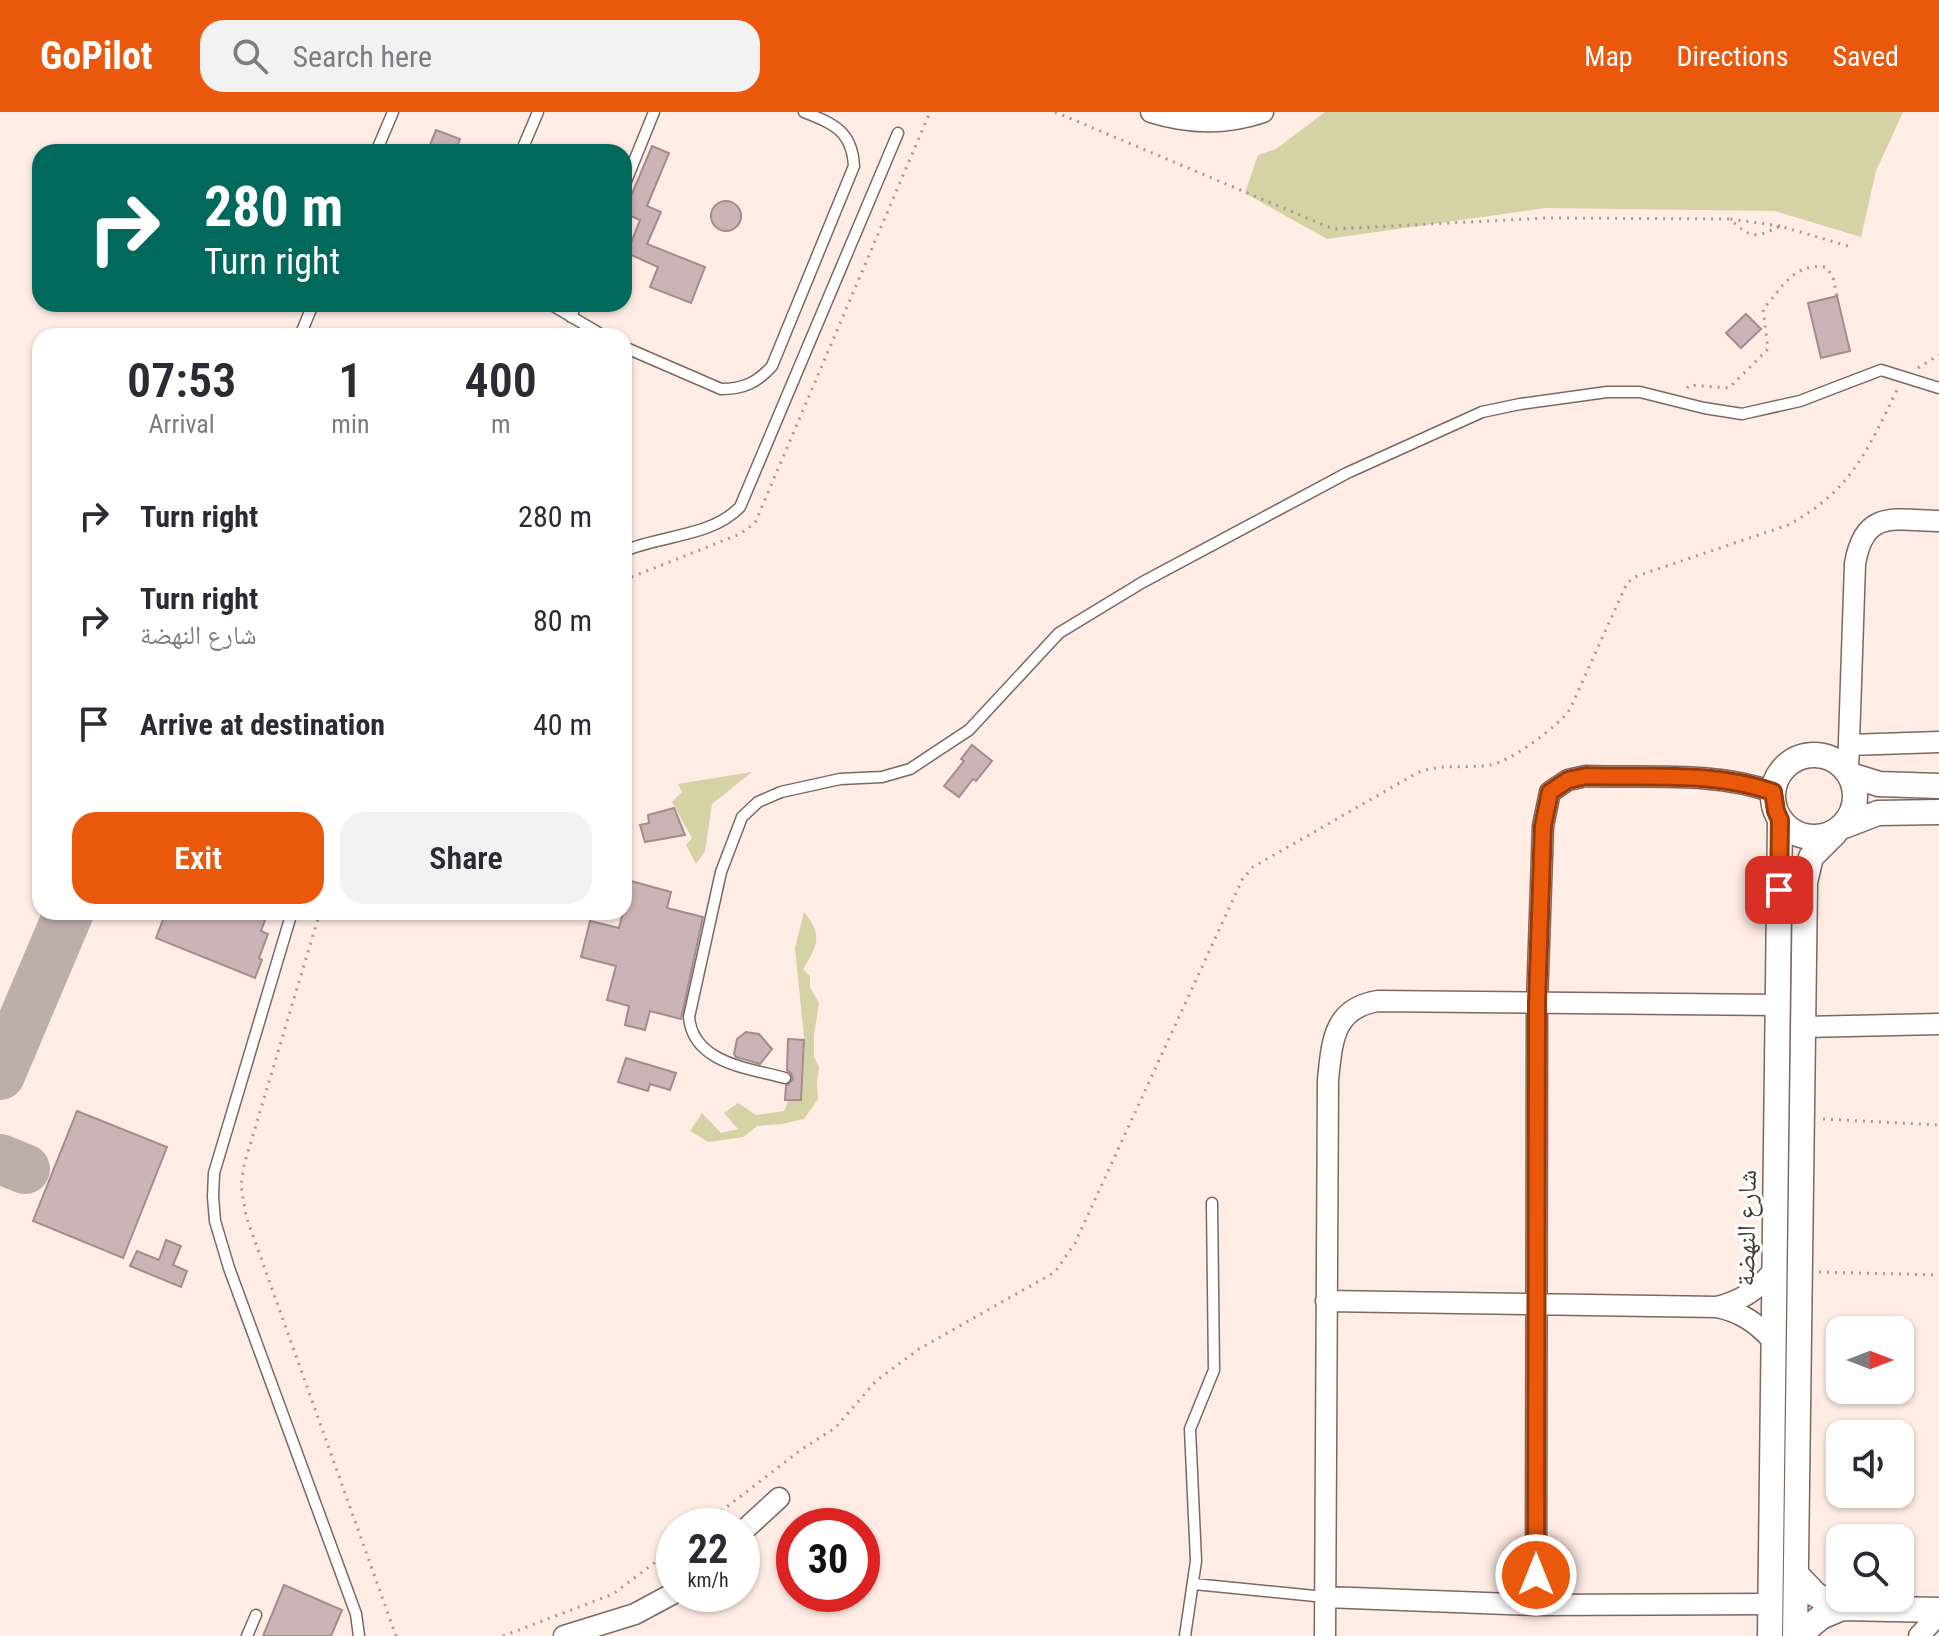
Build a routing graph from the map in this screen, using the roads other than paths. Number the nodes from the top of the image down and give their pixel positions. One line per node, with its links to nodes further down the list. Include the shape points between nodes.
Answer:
1 (393, 112): 9 (lane)
2 (538, 112): 10 (lane)
3 (654, 112): 11 (lane)
4 (804, 112): 16 (lane, via 838,127 848,138 854,166 772,366 750,385 721,389)
5 (1151, 112): 7 (street, via 1177,119)
6 (1263, 112): 7 (street, via 1227,121)
7 (1207, 117)
8 (898, 133): 19 (lane, via 740,507 714,526)
9 (379, 144)
10 (524, 144)
11 (632, 166)
12 (563, 312): 14 (lane)
13 (573, 312): 14 (lane)
14 (571, 317): 15 (lane)
15 (590, 328)
16 (632, 350)
17 (1939, 388): 33 (lane, via 1881,370 1800,401 1742,414 1640,392 1607,392 1482,412 1347,473 1059,633 969,730 910,769 840,779 758,802 742,817 721,872 690,1032 701,1049 730,1064)
18 (1939, 521): 21 (street, via 1883,520 1859,542)
19 (632, 548)
20 (1939, 742): 21 (street)
21 (1849, 745): 22 (street)
22 (1849, 773): 23 (street, via 1879,784); 24 (street, via 1823,756 1803,756 1786,766); 27 (street, via 1856,796 1850,817)
23 (1939, 786)
24 (1773, 792): 26 (street); 29 (street, via 1718,780 1586,776 1550,792 1543,826)
25 (1939, 812): 27 (street, via 1878,813)
26 (1780, 820): 27 (street, via 1805,837 1825,837); 30 (street, شارع النهضة)
27 (1839, 829): 32 (street, شارع النهضة, via 1811,857 1806,871)
28 (290, 920): 54 (lane, via 220,1149 214,1209 225,1257 356,1614)
29 (1537, 1003): 30 (street); 36 (street, via 1378,1001 1365,1003 1341,1020 1332,1042 1328,1080); 37 (street)
30 (1776, 1005): 35 (street, شارع النهضة)
31 (1939, 1024): 32 (street)
32 (1803, 1027): 42 (street, شارع النهضة)
33 (785, 1078)
34 (1212, 1203): 43 (lane, via 1214,1370 1190,1429)
35 (1773, 1271): 38 (street, via 1743,1298); 39 (street, شارع النهضة)
36 (1326, 1301): 37 (street); 44 (street)
37 (1536, 1304): 38 (street); 48 (street)
38 (1717, 1307): 39 (street, via 1754,1322)
39 (1773, 1341): 47 (street, شارع النهضة)
40 (779, 1498): 41 (street)
41 (760, 1515)
42 (1796, 1574): 45 (street); 59 (street, شارع النهضة)
43 (1194, 1584): 44 (lane); 56 (lane)
44 (1325, 1597): 48 (street); 57 (street)
45 (1826, 1600)
46 (656, 1603): 55 (street)
47 (1770, 1604): 48 (street); 58 (street, شارع النهضة)
48 (1536, 1605)
49 (1914, 1611): 51 (street)
50 (1833, 1612): 59 (street)
51 (1939, 1612): 60 (street)
52 (256, 1615): 53 (lane)
53 (247, 1636)
54 (359, 1636)
55 (564, 1636)
56 (1185, 1636)
57 (1325, 1636)
58 (1770, 1636)
59 (1797, 1636)
60 (1919, 1636)

